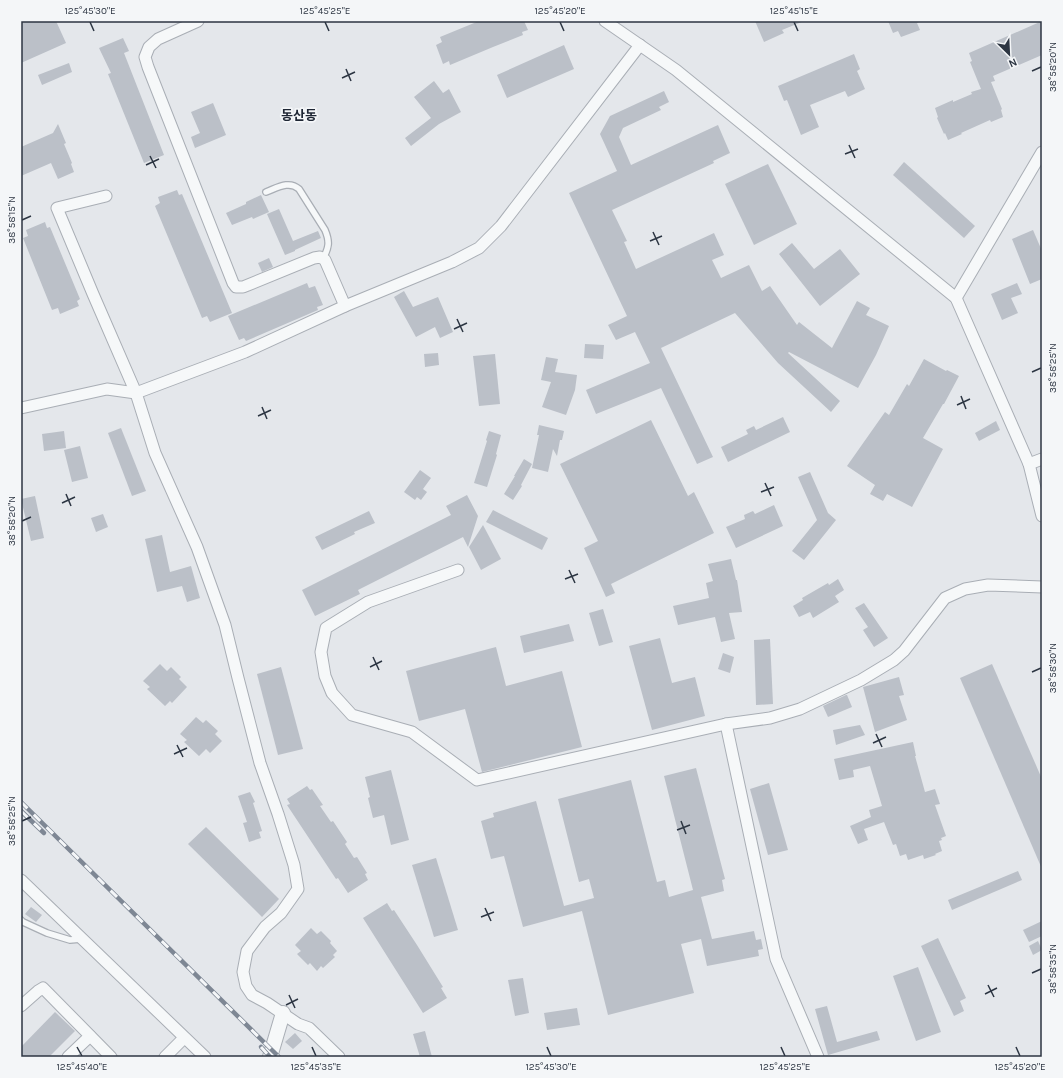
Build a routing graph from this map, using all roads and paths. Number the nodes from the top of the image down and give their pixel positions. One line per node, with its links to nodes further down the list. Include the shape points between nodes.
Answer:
1 (198, 21): 7 (street, via 158,39 149,47 146,57 233,283 236,287 243,287 314,258)
2 (605, 21): 3 (street)
3 (640, 45): 8 (street, via 676,70); 9 (street, via 501,226 479,248 452,262)
4 (1042, 152): 8 (street)
5 (266, 192): 7 (lane, via 289,184 299,188 328,237 328,248)
6 (106, 196): 10 (street, via 57,208)
7 (323, 259): 9 (street)
8 (956, 298): 13 (street)
9 (345, 306): 10 (street, via 245,352)
10 (136, 393): 11 (street, via 107,389); 22 (street, via 155,453 197,547 225,625 260,763 294,865 298,889 281,913 265,927 247,951 243,972 246,986 252,995)
11 (21, 408)
12 (1042, 459): 13 (street)
13 (1029, 464): 14 (street)
14 (1042, 516)
15 (458, 570): 17 (street, via 368,602 326,628 321,652 325,676 332,693 352,715 412,732 477,780)
16 (1042, 587): 17 (street, via 988,585 965,589 945,598 894,660 861,680 800,709 770,718)
17 (726, 724): 31 (street, via 776,958)
18 (21, 880): 20 (street)
19 (21, 920): 20 (lane, via 47,933 70,940)
20 (82, 939): 24 (street)
21 (21, 1006): 23 (street, via 43,988)
22 (283, 1013): 29 (street); 30 (street, via 298,1024 310,1028)
23 (90, 1036): 25 (street); 26 (street)
24 (184, 1038): 27 (street); 28 (street)
25 (68, 1057)
26 (111, 1057)
27 (165, 1057)
28 (205, 1057)
29 (270, 1057)
30 (340, 1057)
31 (818, 1057)

